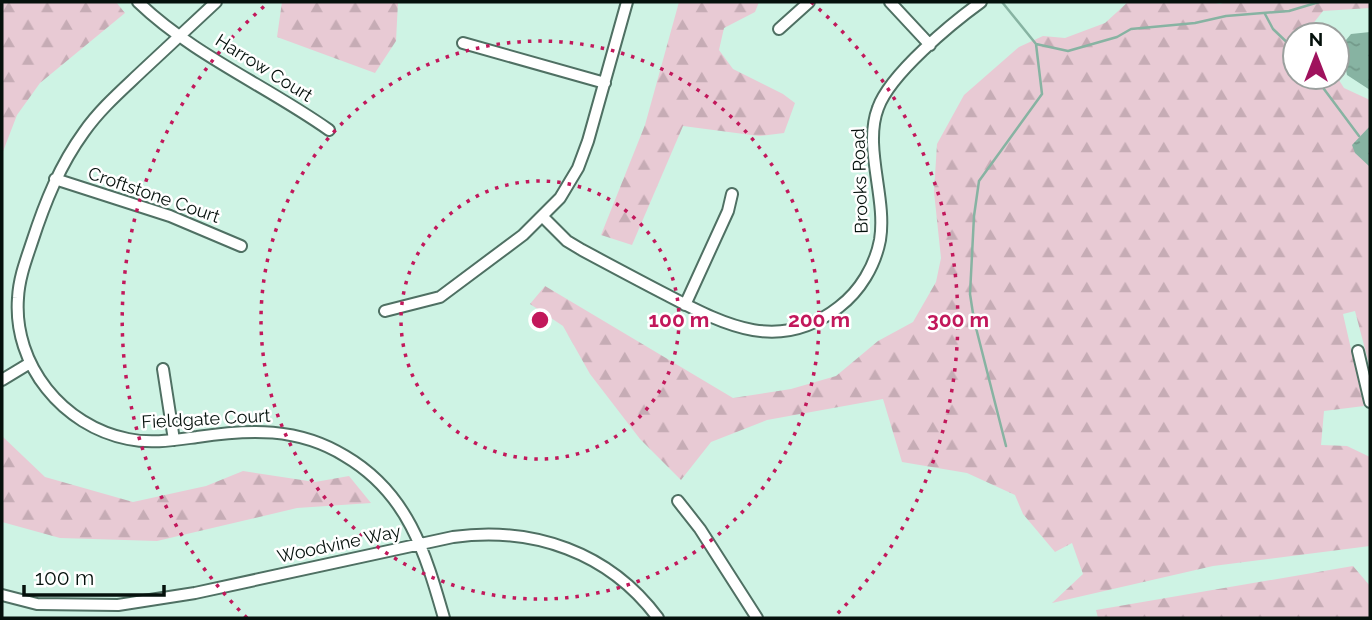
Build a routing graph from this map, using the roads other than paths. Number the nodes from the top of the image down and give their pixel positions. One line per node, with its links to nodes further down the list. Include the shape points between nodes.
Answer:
1 (138, 2): 8 (street, Harrow Court)
2 (216, 2): 8 (street, Fieldgate Court)
3 (627, 2): 11 (street)
4 (809, 2): 7 (street)
5 (890, 2): 10 (street)
6 (981, 2): 10 (street, Brooks Road)
7 (779, 29)
8 (180, 36): 12 (street, Harrow Court); 13 (street, Fieldgate Court, via 96,117)
9 (463, 43): 11 (street)
10 (930, 45): 17 (street, Brooks Road, via 894,81 877,110 874,148 882,210 880,242 871,267 851,296 815,322 774,332 740,329)
11 (605, 83): 15 (street, via 578,168)
12 (329, 130)
13 (55, 179): 16 (street, Croftstone Court, via 170,216); 20 (street, Fieldgate Court, via 19,290 19,329)
14 (732, 194): 17 (street)
15 (543, 217): 17 (street, Brooks Road, via 567,241); 18 (street, via 440,297)
16 (241, 246)
17 (685, 304)
18 (385, 311)
19 (1358, 351): 23 (street)
20 (30, 362): 22 (street); 24 (street, Fieldgate Court, via 51,395 88,425 131,440)
21 (163, 369): 24 (street)
22 (2, 380)
23 (1370, 402)
24 (174, 440): 26 (street, Fieldgate Court, via 264,431 314,441 345,456 385,488 411,522)
25 (678, 501): 32 (street)
26 (420, 544): 28 (street, Woodvine Way); 30 (street, Fieldgate Court); 31 (street, Woodvine Way, via 497,533 556,543 613,572)
27 (2, 595): 28 (street, Woodvine Way, via 37,604)
28 (118, 605): 29 (street)
29 (119, 618)
30 (444, 618)
31 (658, 618)
32 (757, 618)

